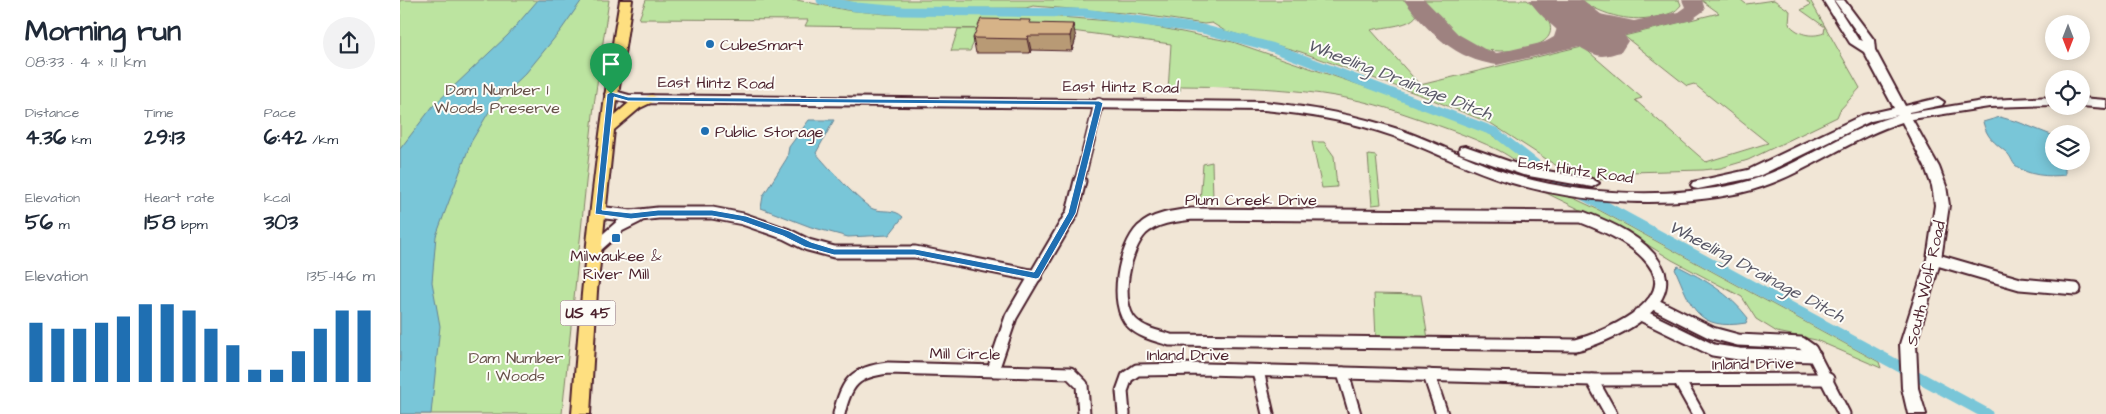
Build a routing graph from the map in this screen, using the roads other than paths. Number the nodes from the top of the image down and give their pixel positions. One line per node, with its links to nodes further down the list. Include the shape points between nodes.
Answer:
1 (626, 0): 5 (main road, US 45)
2 (1828, 0): 4 (main road, South Wolf Road, via 1854,41)
3 (1840, 0): 4 (main road, South Wolf Road, via 1868,40)
4 (1869, 50): 14 (main road, South Wolf Road)
5 (611, 94): 9 (main road, East Hintz Road, via 628,99); 15 (main road, US 45); 16 (main road, East Hintz Road, via 632,90 701,90 1273,99 1353,111)
6 (2045, 94): 14 (main road, East Hintz Road, via 2004,93 1960,98)
7 (2090, 94): 8 (main road)
8 (2106, 95)
9 (652, 99): 11 (main road, East Hintz Road); 15 (main road, via 635,105)
10 (2045, 101): 14 (main road, East Hintz Road, via 1996,103)
11 (1099, 103): 16 (main road, East Hintz Road, via 1264,106 1312,111 1381,128); 21 (street, via 1072,213)
12 (2090, 103): 13 (main road)
13 (2106, 104)
14 (1902, 114): 16 (main road, East Hintz Road, via 1832,147 1794,170 1761,183 1726,191 1682,196 1601,189); 20 (main road, South Wolf Road, via 1939,186 1942,205)
15 (607, 129): 17 (main road, US 45)
16 (1519, 175)
17 (598, 212): 18 (street); 19 (main road, US 45)
18 (644, 215): 19 (street, via 620,226); 21 (street, via 712,213 743,218 808,245 834,252 915,252)
19 (594, 249): 33 (main road, US 45)
20 (1934, 259): 22 (street, via 1991,278 2042,289); 43 (main road, South Wolf Road, via 1908,344 1910,388)
21 (1036, 276): 26 (street, via 1011,317)
22 (2075, 289)
23 (1652, 303): 24 (street, Plum Creek Drive); 24 (street, Plum Creek Drive, via 1659,292 1660,279 1655,264 1626,238 1582,217 1192,214 1155,221 1141,231 1130,248 1124,271 1122,302 1130,321 1148,333 1170,340 1192,341 1576,345 1621,329); 25 (street, via 1712,333 1738,340 1801,344)
24 (1639, 314): 25 (street, via 1713,350 1739,354)
25 (1813, 353): 30 (street)
26 (993, 370): 34 (street, Mill Circle, via 888,368 867,371 851,380); 35 (street, Mill Circle, via 1062,372 1078,376 1083,385)
27 (1258, 371): 28 (street, Inland Drive); 36 (street, Inland Drive, via 1137,370 1127,377 1122,391); 37 (street)
28 (1343, 373): 29 (street, Inland Drive); 38 (street)
29 (1429, 375): 31 (street, Inland Drive); 39 (street)
30 (1828, 379): 32 (street, Inland Drive); 42 (street)
31 (1592, 380): 32 (street, Inland Drive); 40 (street)
32 (1679, 380): 41 (street)
33 (581, 414)
34 (839, 414)
35 (1084, 414)
36 (1124, 414)
37 (1268, 414)
38 (1355, 414)
39 (1442, 414)
40 (1611, 414)
41 (1698, 414)
42 (1844, 414)
43 (1917, 414)

